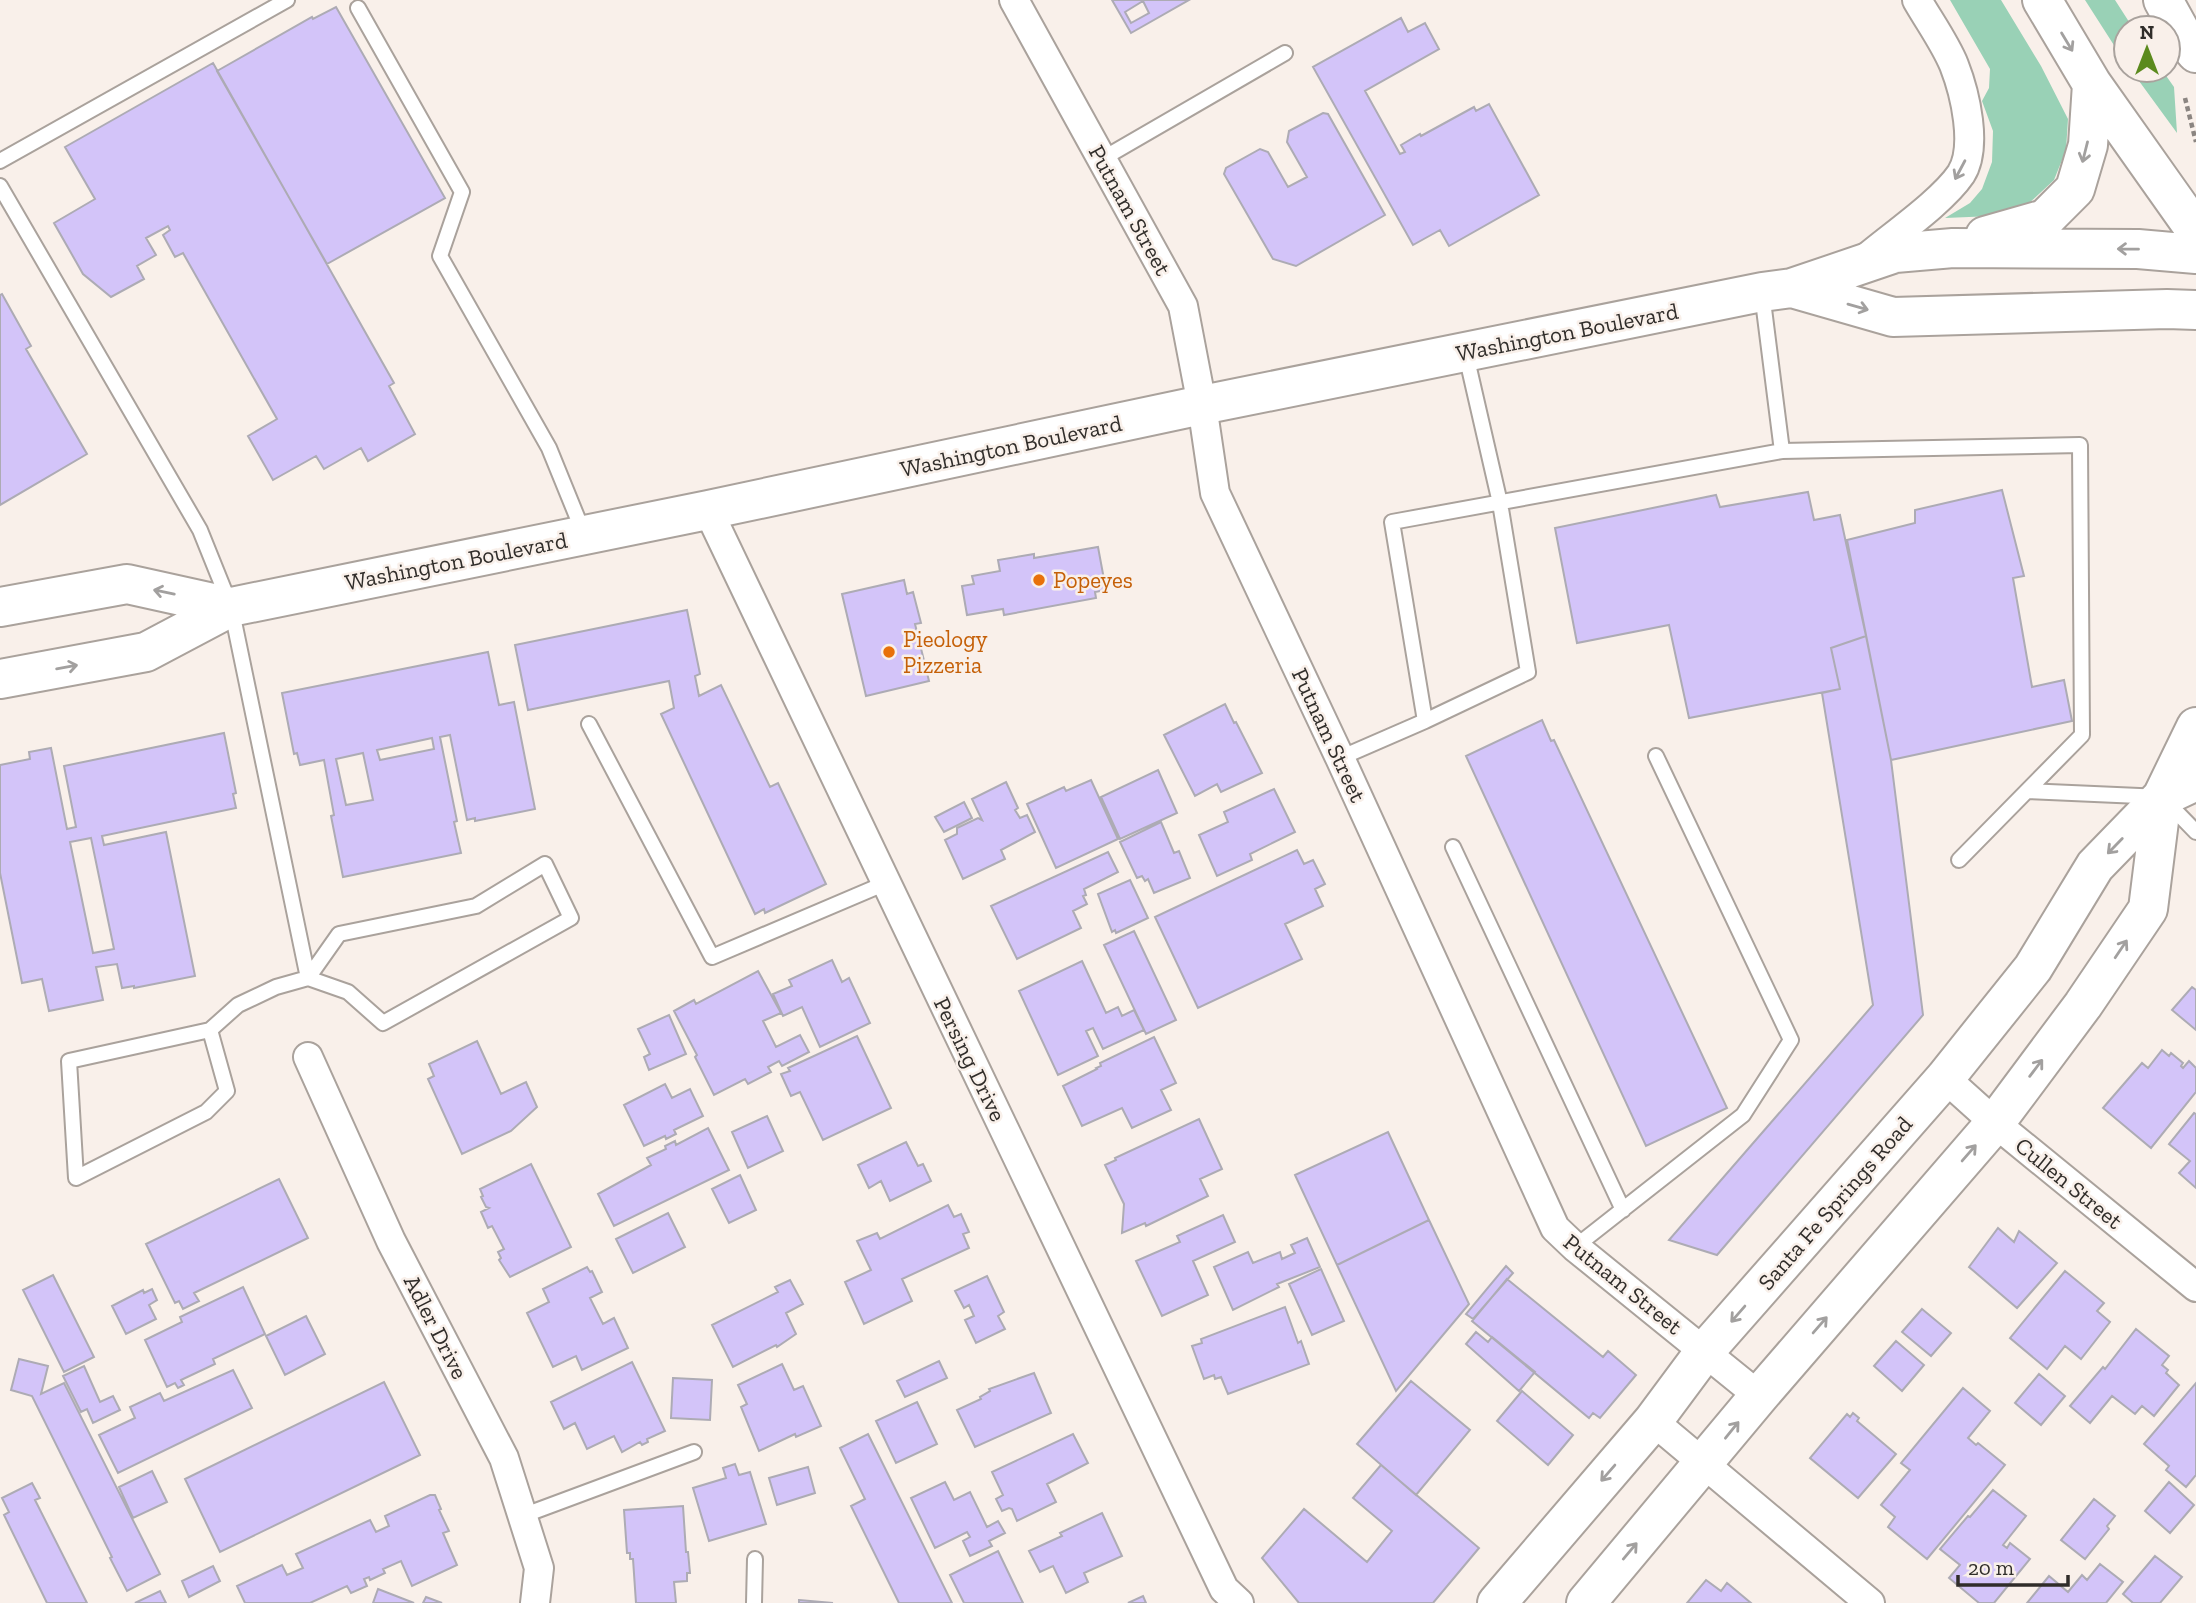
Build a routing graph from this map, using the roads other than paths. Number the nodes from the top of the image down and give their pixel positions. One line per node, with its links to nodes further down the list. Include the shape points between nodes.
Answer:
1 (287, 0): 11 (lane)
2 (1014, 0): 10 (street, Putnam Street)
3 (1917, 0): 16 (street, one-way to 16, via 1954,64 1970,146 1962,172 1946,191)
4 (2042, 0): 9 (main road, one-way to 9)
5 (2163, 0): 7 (main road)
6 (358, 8): 24 (lane, via 462,192 440,256 549,448)
7 (2196, 52)
8 (1285, 53): 10 (lane)
9 (2092, 84): 13 (main road); 14 (main road, one-way to 14, via 2088,145 2075,189 2045,219)
10 (1102, 159): 20 (street, Putnam Street, via 1183,306)
11 (0, 161)
12 (0, 186): 26 (lane, via 200,530)
13 (2196, 231)
14 (1953, 248): 15 (main road, Washington Boulevard, one-way to 14, via 2138,249); 16 (main road, Washington Boulevard, via 1895,253)
15 (2196, 254)
16 (1852, 269): 17 (main road, Washington Boulevard)
17 (1777, 290): 18 (main road, Washington Boulevard, one-way to 18, via 1893,317); 19 (main road, Washington Boulevard); 21 (lane)
18 (2196, 310)
19 (1465, 352): 20 (main road, Washington Boulevard); 22 (lane)
20 (1202, 405): 23 (main road, Washington Boulevard); 32 (street, Putnam Street, via 1215,493)
21 (1782, 451): 22 (lane); 34 (lane, via 2080,445 2081,735)
22 (1500, 503): 28 (lane, via 1528,672); 28 (lane, via 1392,522)
23 (708, 510): 24 (main road, Washington Boulevard); 39 (street, Persing Drive)
24 (585, 535): 26 (main road, Washington Boulevard)
25 (0, 607): 26 (main road, Washington Boulevard, one-way to 25, via 127,584)
26 (231, 607): 27 (main road, Washington Boulevard, one-way to 26, via 146,652); 40 (lane)
27 (0, 679)
28 (1425, 721): 32 (lane)
29 (589, 723): 39 (lane, via 712,957)
30 (2196, 727): 35 (main road, Santa Fe Springs Road)
31 (1656, 756): 45 (lane, via 1791,1040 1743,1115)
32 (1340, 758): 46 (street, Putnam Street, via 1555,1228)
33 (2196, 781): 35 (main road)
34 (2029, 791): 35 (lane); 38 (lane)
35 (2162, 797): 36 (lane); 43 (main road, Santa Fe Springs Road, one-way to 43, via 2095,866 2033,968); 44 (main road, Santa Fe Springs Road, one-way to 35, via 2148,909)
36 (2196, 832)
37 (1453, 847): 45 (lane)
38 (1959, 860)
39 (886, 883): 57 (street, Persing Drive, via 1224,1589)
40 (308, 978): 40 (lane, via 338,934 476,906 545,864 571,918 383,1023 348,992); 41 (lane, via 238,1005)
41 (210, 1030): 41 (lane, via 69,1061 76,1178 206,1112 227,1091)
42 (308, 1057): 53 (street, Adler Drive, via 391,1241 504,1458)
43 (1945, 1078): 44 (street, Cullen Street); 48 (main road, Santa Fe Springs Road, one-way to 48)
44 (1995, 1123): 47 (street, Cullen Street); 49 (main road, Santa Fe Springs Road, one-way to 44)
45 (1623, 1210): 46 (lane)
46 (1575, 1247): 48 (street, Putnam Street)
47 (2196, 1287)
48 (1705, 1351): 49 (street, Putnam Street); 50 (main road, Santa Fe Springs Road)
49 (1759, 1396): 52 (main road, Santa Fe Springs Road, one-way to 49)
50 (1653, 1422): 52 (street); 58 (main road, Santa Fe Springs Road, one-way to 58)
51 (694, 1452): 53 (lane)
52 (1705, 1464): 59 (main road, Santa Fe Springs Road, one-way to 52); 60 (street)
53 (522, 1516): 55 (street, Adler Drive, via 539,1568)
54 (755, 1559): 56 (lane)
55 (535, 1603)
56 (754, 1603)
57 (1238, 1603)
58 (1497, 1603)
59 (1586, 1603)
60 (1870, 1603)

